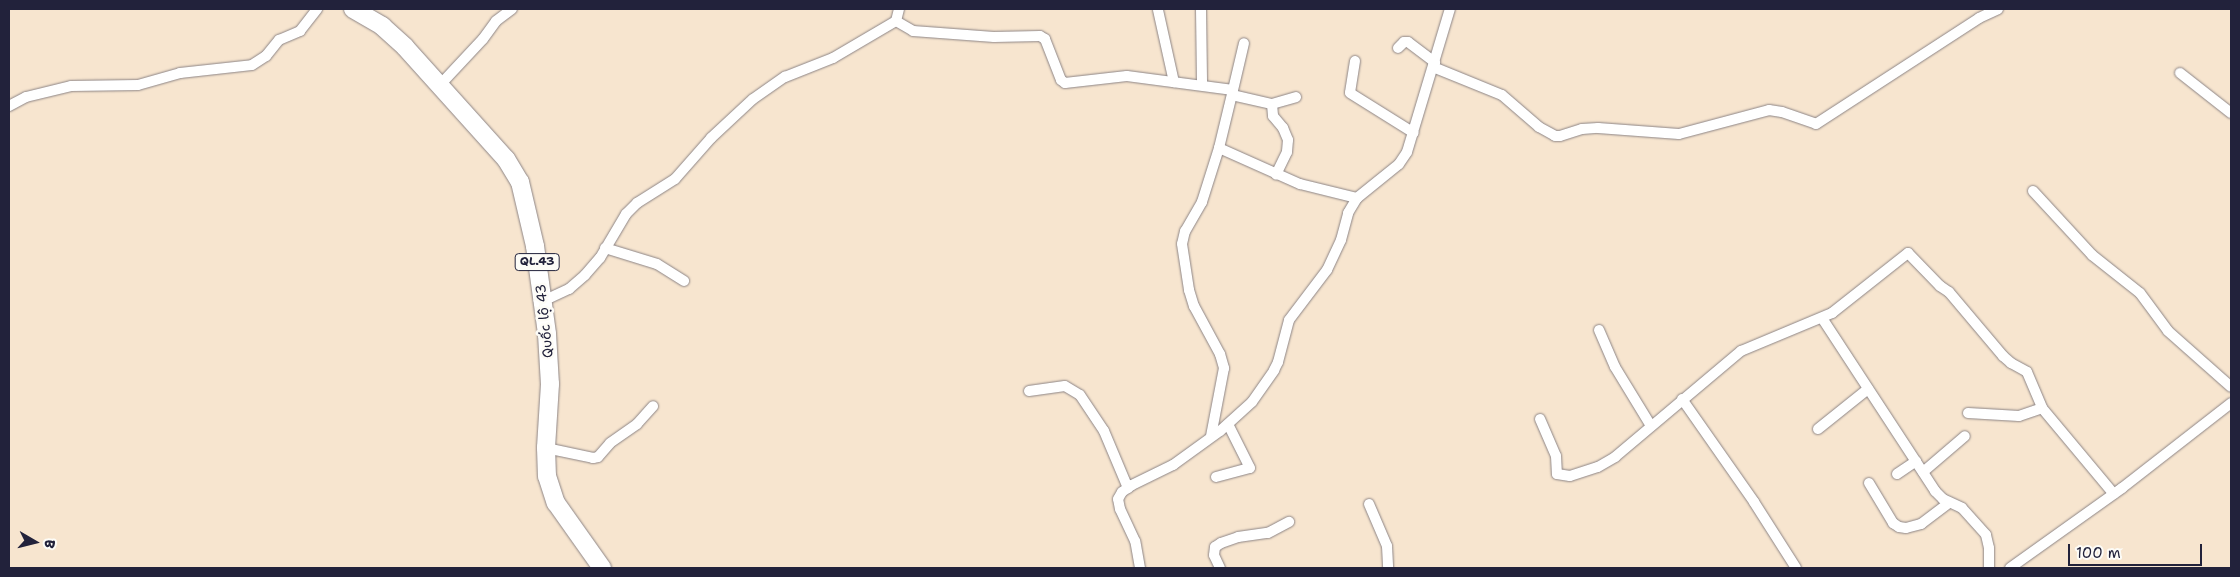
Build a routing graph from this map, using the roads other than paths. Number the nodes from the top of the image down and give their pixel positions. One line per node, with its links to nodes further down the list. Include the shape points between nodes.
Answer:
1 (317, 9): 21 (street, via 300,31 279,40 266,56 252,64 180,73 138,85 71,86 26,97)
2 (512, 9): 17 (street, via 496,21)
3 (899, 9): 9 (street)
4 (1201, 9): 16 (street)
5 (1450, 9): 13 (street)
6 (1998, 9): 13 (street, via 1979,18 1816,124 1769,110 1679,134 1589,128 1560,136 1545,131 1502,95)
7 (1158, 10): 15 (street)
8 (362, 11): 17 (highway, Quốc lộ 43 / QL.43, via 393,35)
9 (896, 22): 15 (street, via 926,33 1040,36 1045,39 1065,83 1117,76); 28 (street, via 832,58 785,77 753,99 675,179 637,203 626,214)
10 (1244, 43): 18 (street)
11 (1398, 48): 13 (street, via 1408,42)
12 (1355, 61): 23 (street, via 1350,93)
13 (1434, 65): 23 (street)
14 (2180, 73): 22 (street)
15 (1174, 82): 16 (street)
16 (1202, 85): 18 (street)
17 (439, 86): 30 (highway, Quốc lộ 43 / QL.43, via 506,158 520,182)
18 (1233, 92): 20 (street); 24 (street)
19 (1296, 98): 20 (street)
20 (1272, 104): 25 (street, via 1274,116 1288,140 1287,152)
21 (9, 106)
22 (2231, 112)
23 (1414, 133): 27 (street, via 1408,152 1399,164)
24 (1219, 148): 25 (street); 45 (street, via 1202,202 1185,231 1182,244 1194,306 1224,368)
25 (1276, 175): 27 (street)
26 (2033, 191): 33 (street, via 2092,255 2140,293 2168,331)
27 (1357, 198): 42 (street, via 1348,213 1342,240 1327,270 1290,320 1274,370 1252,402)
28 (605, 248): 29 (street, via 657,264); 30 (street, via 585,275 569,289)
29 (684, 282)
30 (543, 301): 47 (highway, Quốc lộ 43 / QL.43, via 550,384)
31 (1822, 318): 34 (street); 36 (street, via 1805,322 1741,351); 39 (street, via 1908,253 1949,292 2003,356 2027,372)
32 (1599, 330): 43 (street, via 1615,367)
33 (2231, 387)
34 (1868, 389): 44 (street); 48 (street)
35 (1029, 391): 53 (street, via 1065,386 1080,395 1104,431)
36 (1682, 399): 43 (street); 62 (street)
37 (2231, 402): 54 (street)
38 (653, 406): 47 (street, via 598,457)
39 (2042, 408): 40 (street, via 2018,416); 54 (street)
40 (1968, 413)
41 (1540, 418): 43 (street, via 1556,456 1557,474 1565,476 1583,473 1615,457)
42 (1228, 424): 45 (street); 51 (street, via 1250,468)
43 (1651, 426)
44 (1818, 429)
45 (1212, 436): 53 (street, via 1173,465)
46 (1966, 436): 49 (street)
47 (546, 448): 58 (highway, Quốc lộ 43 / QL.43, via 547,476 556,503)
48 (1916, 461): 49 (street); 50 (street)
49 (1923, 472): 55 (street, via 1935,491)
50 (1897, 474)
51 (1216, 478)
52 (1869, 483): 55 (street, via 1899,527 1921,524)
53 (1128, 488): 59 (street, via 1118,499 1135,541)
54 (2114, 494): 64 (street)
55 (1950, 502): 63 (street, via 1962,508 1986,535)
56 (1369, 504): 61 (street, via 1387,546)
57 (1289, 522): 60 (street, via 1268,533 1238,537 1215,547 1214,555)
58 (602, 568)
59 (1140, 568)
60 (1220, 568)
61 (1388, 568)
62 (1796, 568)
63 (1989, 568)
64 (2010, 568)

